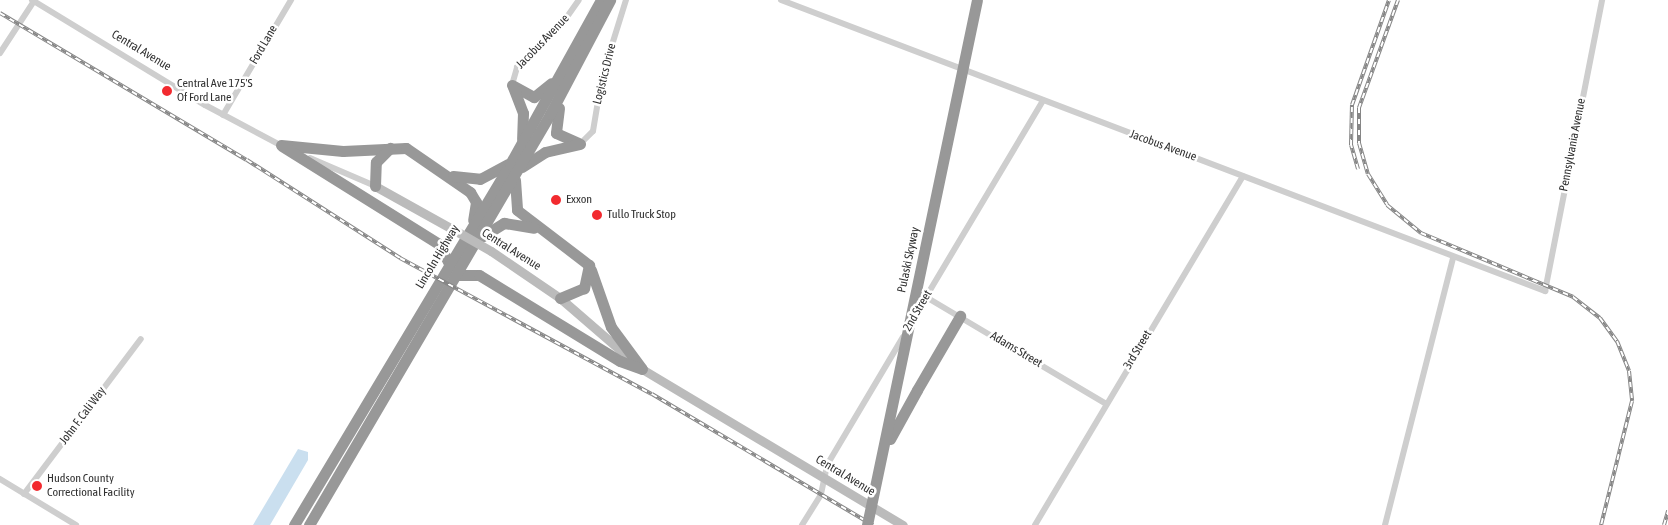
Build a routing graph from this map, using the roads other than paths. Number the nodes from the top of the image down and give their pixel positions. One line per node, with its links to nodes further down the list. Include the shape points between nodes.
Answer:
1 (33, 0): 11 (street); 15 (street, Central Avenue)
2 (290, 0): 15 (street, Ford Lane)
3 (580, 0): 13 (street, Jacobus Avenue, via 562,24 519,64)
4 (601, 0): 12 (highway, Lincoln Highway)
5 (610, 0): 12 (highway, Lincoln Highway)
6 (626, 0): 17 (street, Logistics Drive, via 602,77 594,131)
7 (781, 0): 14 (street, Jacobus Avenue)
8 (977, 0): 45 (highway, Pulaski Skyway, bridge)
9 (984, 0): 46 (highway, Pulaski Skyway, bridge)
10 (1602, 0): 31 (street, Pennsylvania Avenue)
11 (0, 53)
12 (566, 75): 13 (highway, via 534,97); 16 (highway, Lincoln Highway); 17 (highway, via 555,130 563,140); 20 (highway, Lincoln Highway)
13 (512, 85): 16 (highway, via 523,116)
14 (1043, 101): 22 (street, Jacobus Avenue); 32 (street, 2nd Street)
15 (223, 116): 18 (street, Central Avenue)
16 (521, 144): 20 (highway, Lincoln Highway)
17 (580, 144): 20 (highway, via 546,152)
18 (280, 145): 19 (highway, via 343,151); 23 (street, Central Avenue); 28 (highway, via 439,244)
19 (390, 148): 21 (highway, via 406,148); 23 (highway, via 376,162)
20 (513, 167): 21 (highway, via 480,179); 24 (highway, Lincoln Highway); 25 (highway, via 515,206); 26 (highway, Lincoln Highway)
21 (452, 176): 24 (highway, via 475,200)
22 (1243, 176): 27 (street, Jacobus Avenue); 37 (street, 3rd Street)
23 (375, 186): 33 (main road, Central Avenue, bridge, via 491,251)
24 (470, 229): 28 (highway, Lincoln Highway)
25 (539, 230): 26 (highway, via 516,222 499,224); 29 (highway, via 580,254)
26 (470, 250): 30 (highway, Lincoln Highway)
27 (1453, 258): 31 (street, Jacobus Avenue); 49 (street)
28 (450, 264): 42 (highway, Lincoln Highway)
29 (590, 268): 33 (highway, via 582,291); 36 (highway, via 611,327)
30 (458, 275): 36 (highway, via 479,274 620,361); 43 (highway, Lincoln Highway)
31 (1545, 290)
32 (926, 297): 34 (street, Adams Street); 38 (street, 2nd Street, via 828,465)
33 (560, 298): 36 (main road, Central Avenue)
34 (960, 316): 37 (street, Adams Street); 45 (highway, bridge, via 890,440)
35 (141, 339): 40 (street, John F. Cali Way)
36 (642, 369): 38 (main road, Central Avenue)
37 (1106, 404): 48 (street, 3rd Street)
38 (825, 478): 44 (street, 2nd Street); 47 (main road, Central Avenue)
39 (0, 479): 40 (street)
40 (24, 494): 41 (street)
41 (76, 525)
42 (294, 525)
43 (308, 525)
44 (802, 525)
45 (869, 525)
46 (874, 525)
47 (902, 525)
48 (1035, 525)
49 (1385, 525)

